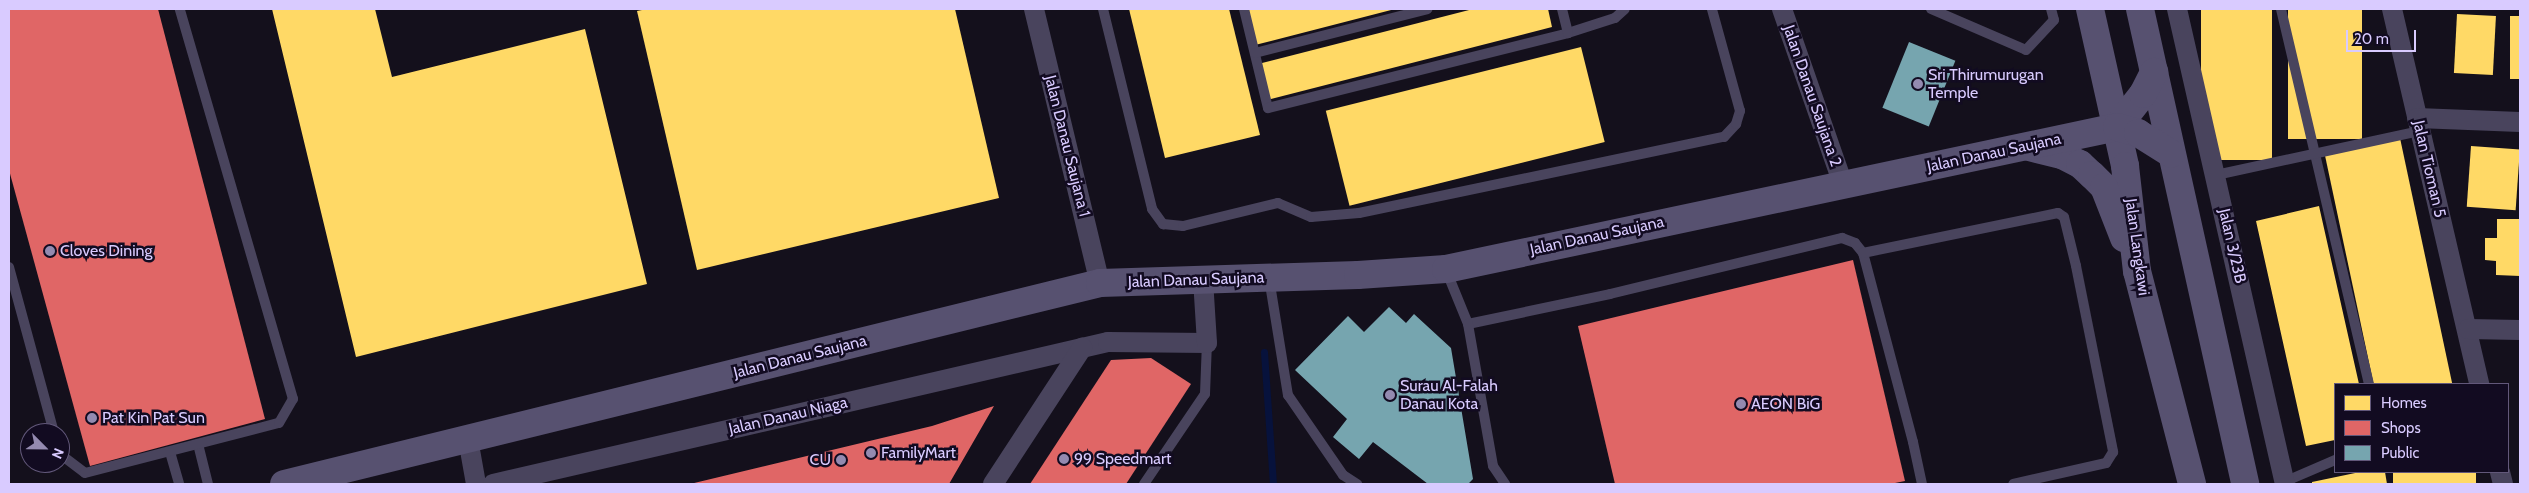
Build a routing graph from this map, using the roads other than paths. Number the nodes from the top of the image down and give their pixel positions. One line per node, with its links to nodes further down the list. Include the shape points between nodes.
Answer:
1 (180, 9): 44 (lane, via 293,400 278,423)
2 (1034, 9): 34 (street, Jalan Danau Saujana 1)
3 (1103, 9): 8 (lane, via 1152,209 1163,224 1183,226 1278,203 1311,217 1359,213 1724,137 1736,124 1740,112)
4 (1244, 9): 18 (lane)
5 (1427, 9): 18 (lane)
6 (1562, 9): 17 (lane)
7 (1625, 9): 17 (lane, via 1616,18)
8 (1712, 9)
9 (1782, 9): 27 (street, Jalan Danau Saujana 2)
10 (1931, 9): 11 (lane, via 2026,50 2054,20)
11 (2051, 9)
12 (2090, 9): 22 (street, Jalan Langkawi)
13 (2140, 9): 19 (street)
14 (2177, 9): 26 (street, Jalan 3/23B)
15 (2282, 9): 24 (lane)
16 (2392, 9): 21 (street, Jalan Tioman 5)
17 (1568, 33): 18 (lane, via 1268,108)
18 (1254, 53)
19 (2154, 72): 22 (street, via 2143,94); 25 (street)
20 (2520, 122): 21 (street)
21 (2418, 124): 24 (lane); 36 (street, Jalan Tioman 5)
22 (2117, 127): 23 (street, Jalan Danau Saujana); 25 (street, via 2138,133); 31 (street, Jalan Langkawi, via 2126,166)
23 (2027, 146): 27 (street, Jalan Danau Saujana); 31 (street, via 2080,164 2104,186)
24 (2315, 153): 26 (lane); 40 (lane)
25 (2171, 154): 63 (street)
26 (2216, 175): 50 (street, Jalan 3/23B)
27 (1843, 184): 30 (street, Jalan Danau Saujana)
28 (1863, 253): 35 (lane, via 1855,243 1842,238 1610,294); 60 (lane); 61 (lane, via 2052,214 2064,217 2091,334 2112,452 2106,463)
29 (9, 267): 42 (lane)
30 (1446, 269): 32 (street, Jalan Danau Saujana); 35 (lane)
31 (2137, 271): 62 (street, Jalan Langkawi)
32 (1269, 277): 33 (street, Jalan Danau Saujana); 49 (lane, via 1288,395)
33 (1203, 279): 34 (street, Jalan Danau Saujana); 38 (street)
34 (1100, 283): 43 (street, Jalan Danau Saujana)
35 (1468, 324): 59 (lane, via 1493,466)
36 (2468, 329): 37 (street); 41 (street, Jalan Tioman 5)
37 (2520, 330)
38 (1207, 342): 39 (street, Jalan Danau Niaga, via 1108,342); 57 (lane, via 1205,394)
39 (1082, 348): 55 (street, Jalan Danau Niaga); 56 (street)
40 (2370, 383)
41 (2479, 383)
42 (51, 423)
43 (468, 439): 48 (street, Jalan Danau Saujana); 54 (street)
44 (198, 444): 45 (lane); 52 (lane)
45 (170, 452): 47 (lane, via 86,473); 51 (lane)
46 (2334, 460): 50 (lane)
47 (70, 461)
48 (318, 480): 53 (street, Jalan Danau Saujana)
49 (1342, 480): 58 (lane)
50 (2284, 483)
51 (179, 484)
52 (208, 484)
53 (286, 484)
54 (476, 484)
55 (493, 484)
56 (993, 484)
57 (1144, 484)
58 (1357, 484)
59 (1505, 484)
60 (1922, 484)
61 (2013, 484)
62 (2192, 484)
63 (2245, 484)

